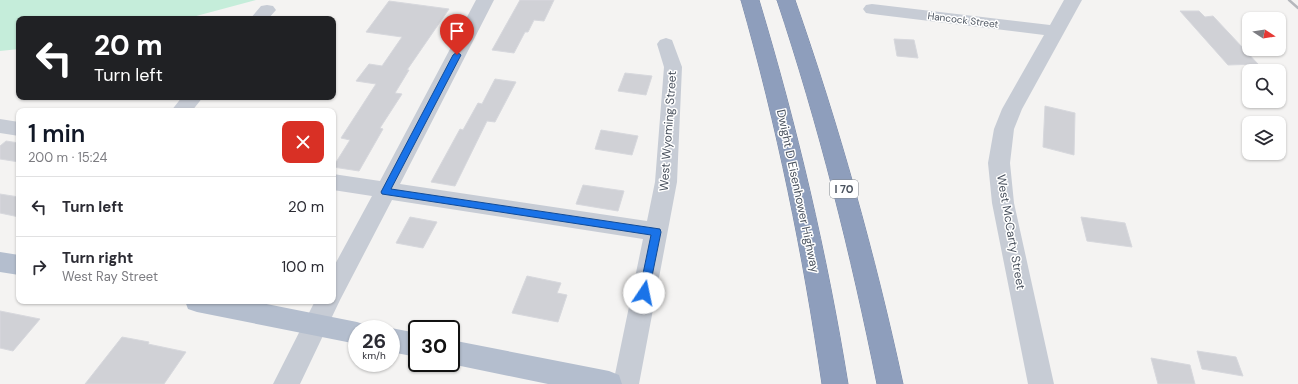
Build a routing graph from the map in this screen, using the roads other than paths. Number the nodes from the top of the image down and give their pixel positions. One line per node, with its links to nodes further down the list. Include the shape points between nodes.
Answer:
1 (485, 0): 13 (street)
2 (750, 0): 23 (highway, Dwight D Eisenhower Highway, via 767,55 797,182)
3 (786, 0): 24 (highway, I 70, via 819,97 841,177 874,306)
4 (1073, 0): 6 (street, West McCarty Street)
5 (872, 9): 6 (street, Hancock Street)
6 (1054, 32): 28 (street, West McCarty Street, via 1012,109 1004,129 999,163 1003,203)
7 (666, 44): 14 (street, West Wyoming Street, via 673,66 666,182)
8 (190, 100): 9 (street)
9 (184, 108)
10 (0, 126): 11 (street)
11 (16, 129)
12 (336, 183): 13 (street)
13 (385, 192): 14 (street); 17 (street)
14 (657, 232): 27 (street, West Wyoming Street)
15 (0, 262): 16 (main road)
16 (16, 265)
17 (336, 286)
18 (212, 304): 20 (main road)
19 (326, 304): 20 (street)
20 (316, 325): 21 (main road); 25 (street)
21 (348, 331)
22 (460, 354): 26 (main road)
23 (834, 377)
24 (890, 383)
25 (286, 384)
26 (609, 384)
27 (626, 384)
28 (1041, 384)

